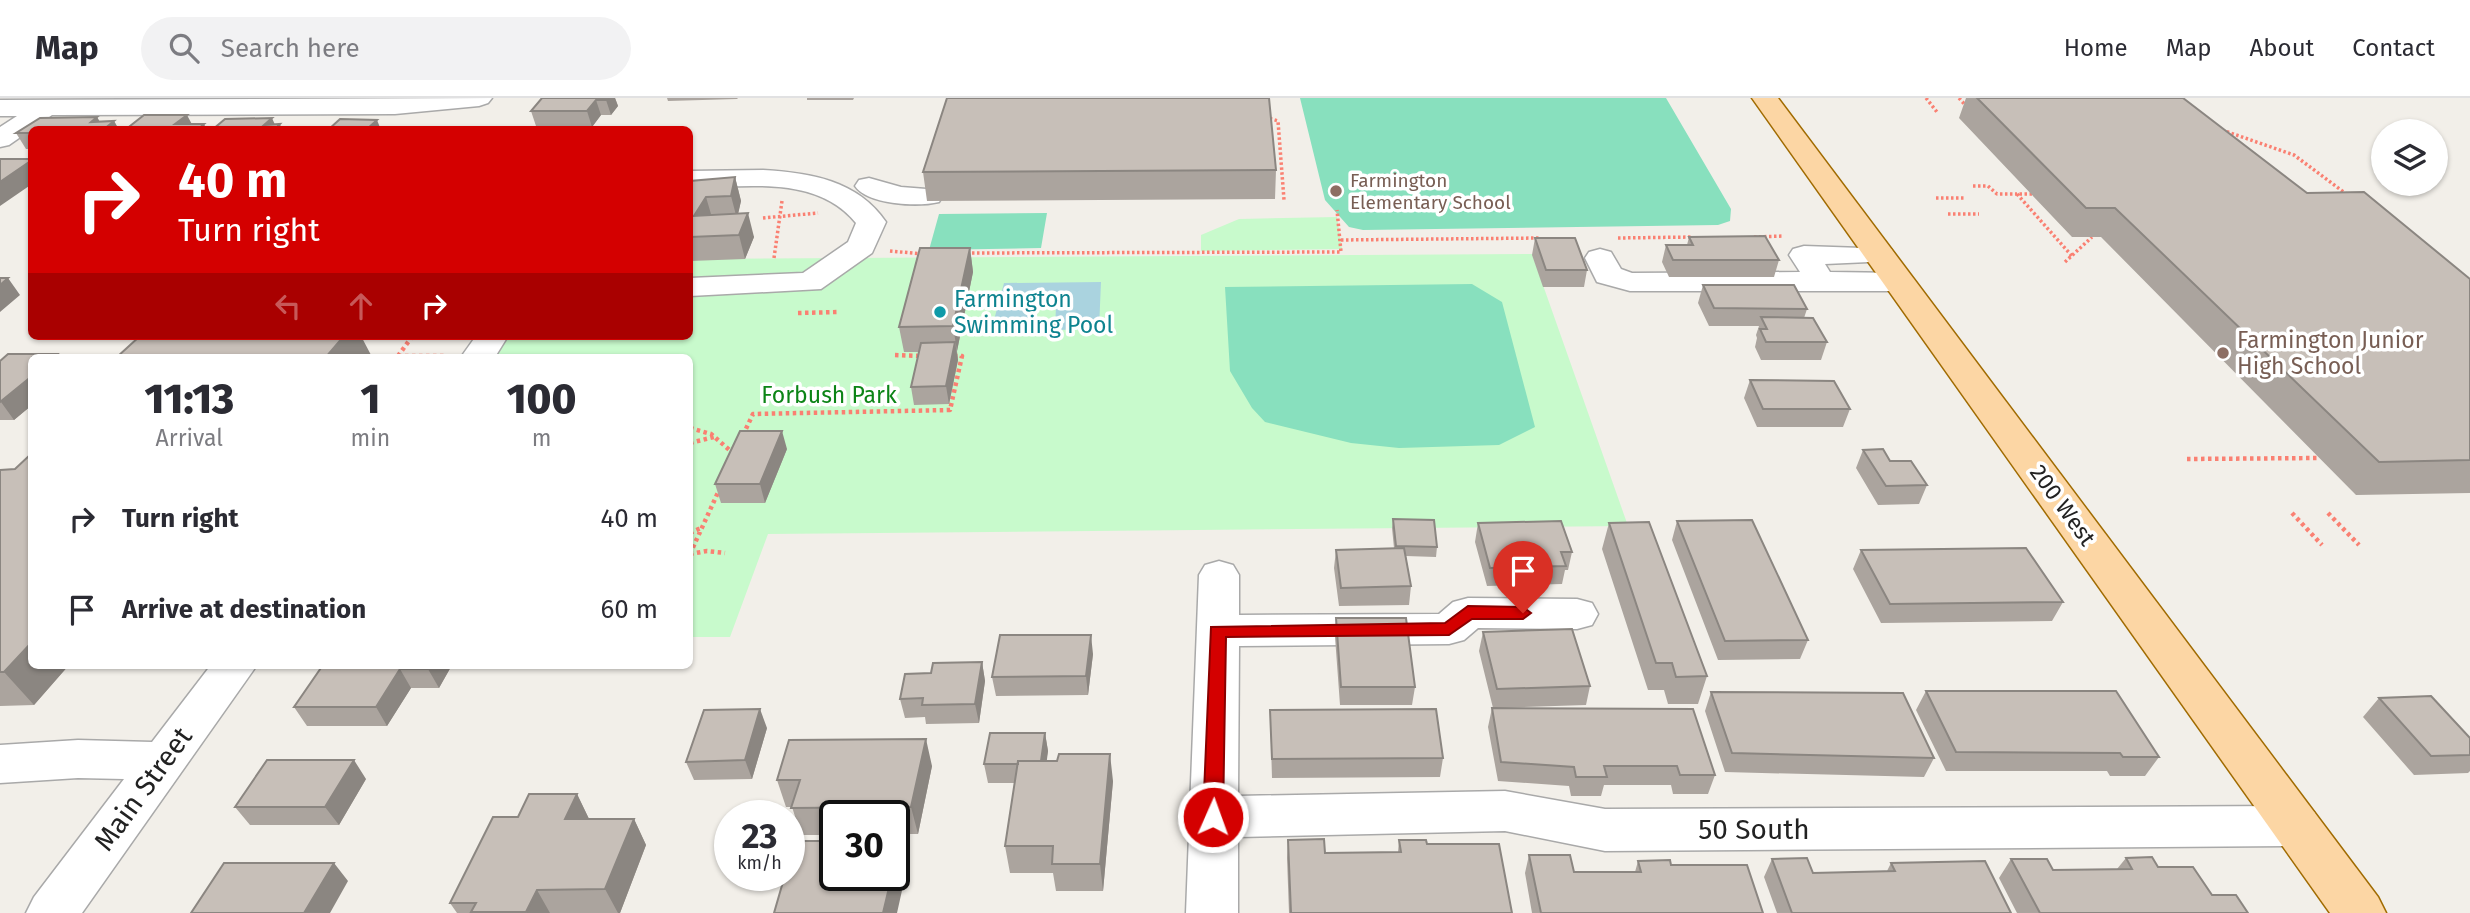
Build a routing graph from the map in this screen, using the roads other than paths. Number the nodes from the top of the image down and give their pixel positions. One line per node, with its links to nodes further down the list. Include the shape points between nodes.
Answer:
1 (479, 98): 3 (street, via 454,112 395,106)
2 (1765, 98): 10 (main road, 200 West)
3 (160, 103): 4 (street)
4 (20, 106): 5 (street)
5 (0, 139)
6 (693, 179): 11 (street, via 791,181 829,189 849,197 871,222 861,247 810,282)
7 (869, 186): 8 (street, via 899,196)
8 (929, 196)
9 (1600, 258): 10 (street, via 1608,275 1630,282 1821,281 1804,256)
10 (1890, 268): 19 (main road, 200 West)
11 (693, 287)
12 (1219, 575): 14 (street)
13 (1577, 614): 14 (street, via 1468,612 1449,629)
14 (1217, 631): 18 (street)
15 (232, 669): 16 (street, Main Street)
16 (163, 761): 17 (street, via 78,759); 20 (street, Main Street)
17 (0, 764)
18 (1213, 817): 19 (street, 50 South, via 1505,811 1605,830); 21 (street)
19 (2297, 826): 22 (main road, 200 West)
20 (52, 913)
21 (1212, 913)
22 (2360, 913)

